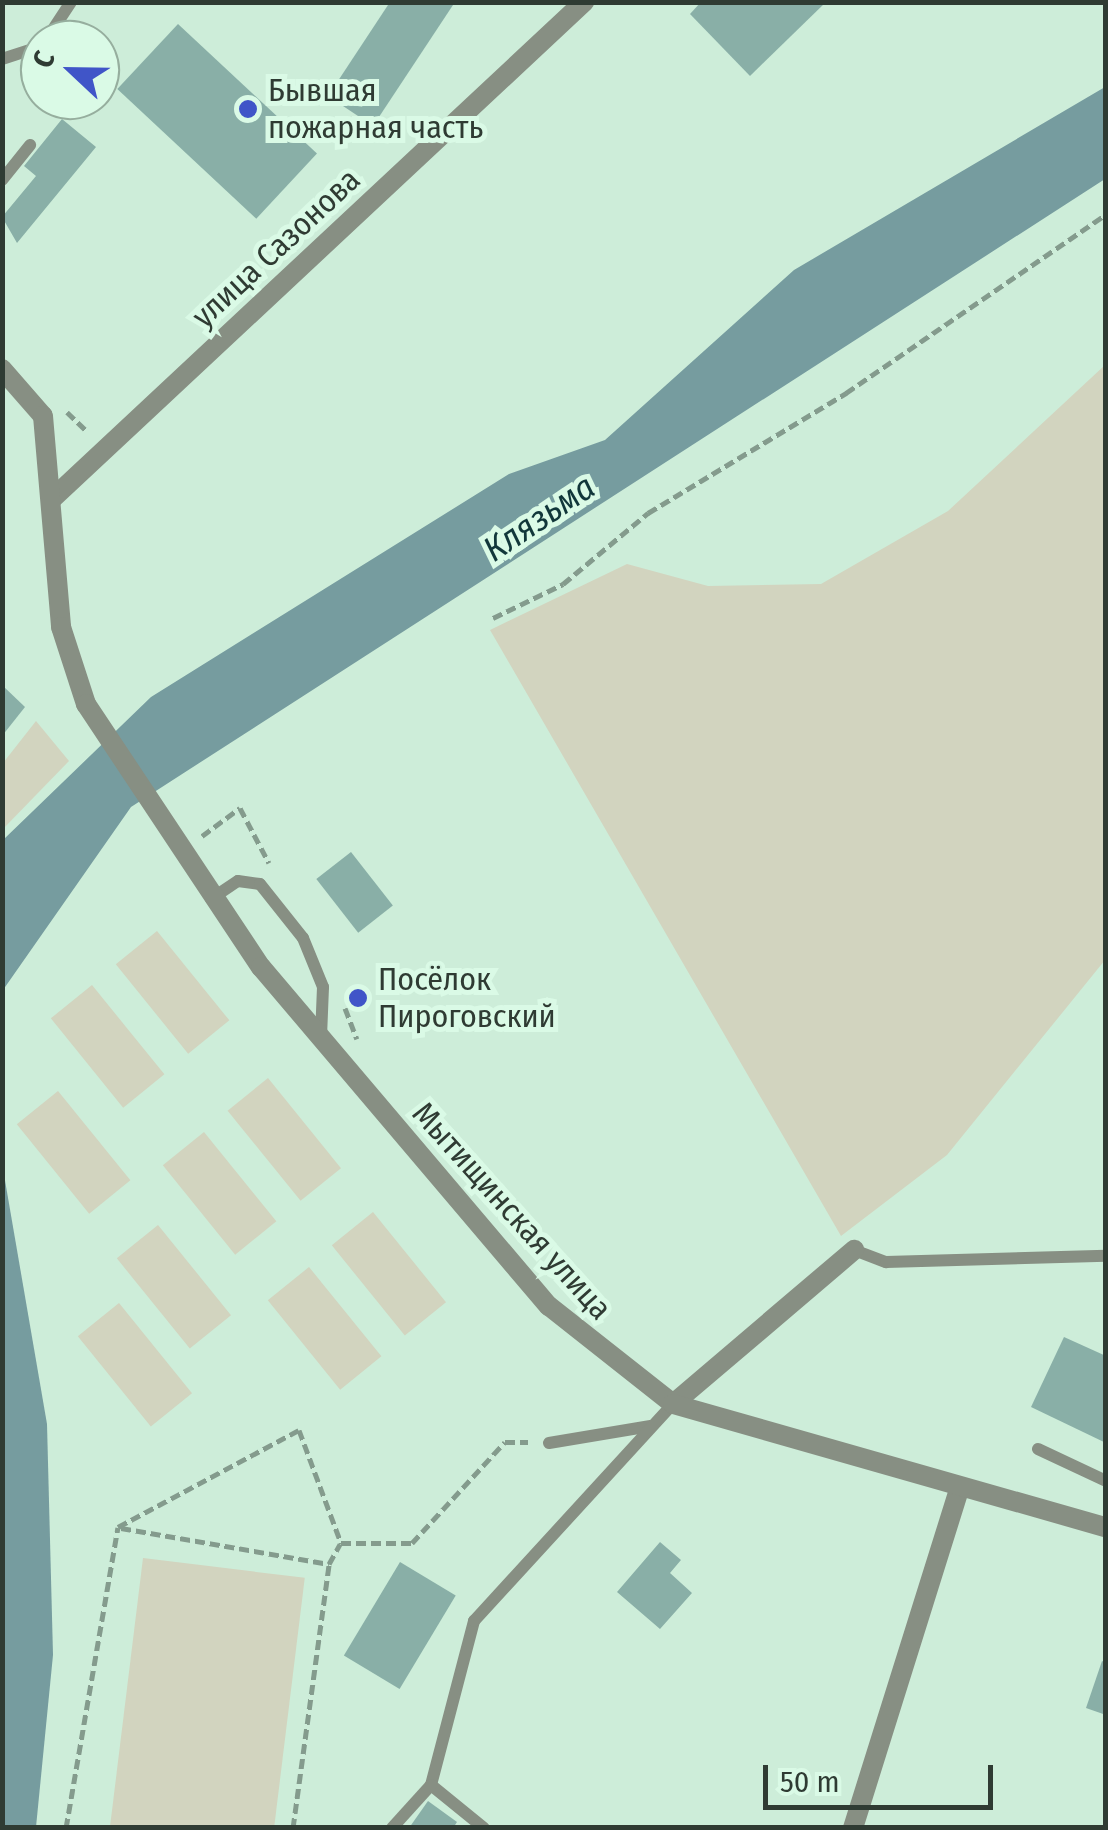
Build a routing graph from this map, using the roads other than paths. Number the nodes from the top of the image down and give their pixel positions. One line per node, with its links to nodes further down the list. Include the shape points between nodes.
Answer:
1 (584, 2): 5 (street, улица Сазонова)
2 (30, 145): 3 (lane)
3 (2, 180)
4 (2, 369): 5 (street, Мытищинская улица, via 43,416)
5 (53, 498): 6 (street, Мытищинская улица, via 62,627 86,704)
6 (211, 899): 7 (street, Мытищинская улица); 7 (lane, via 238,880 260,884 282,911 323,988)
7 (322, 1040): 10 (street, Мытищинская улица, via 549,1306)
8 (854, 1250): 9 (lane, via 886,1262); 10 (street)
9 (1106, 1256)
10 (672, 1404): 11 (lane); 15 (street, Мытищинская улица)
11 (651, 1426): 12 (lane); 17 (lane, via 474,1621)
12 (549, 1442)
13 (1038, 1449): 14 (lane)
14 (1106, 1482)
15 (960, 1487): 16 (street, Мытищинская улица); 20 (street)
16 (1106, 1527)
17 (431, 1785): 18 (lane); 19 (lane)
18 (392, 1828)
19 (484, 1828)
20 (853, 1828)

